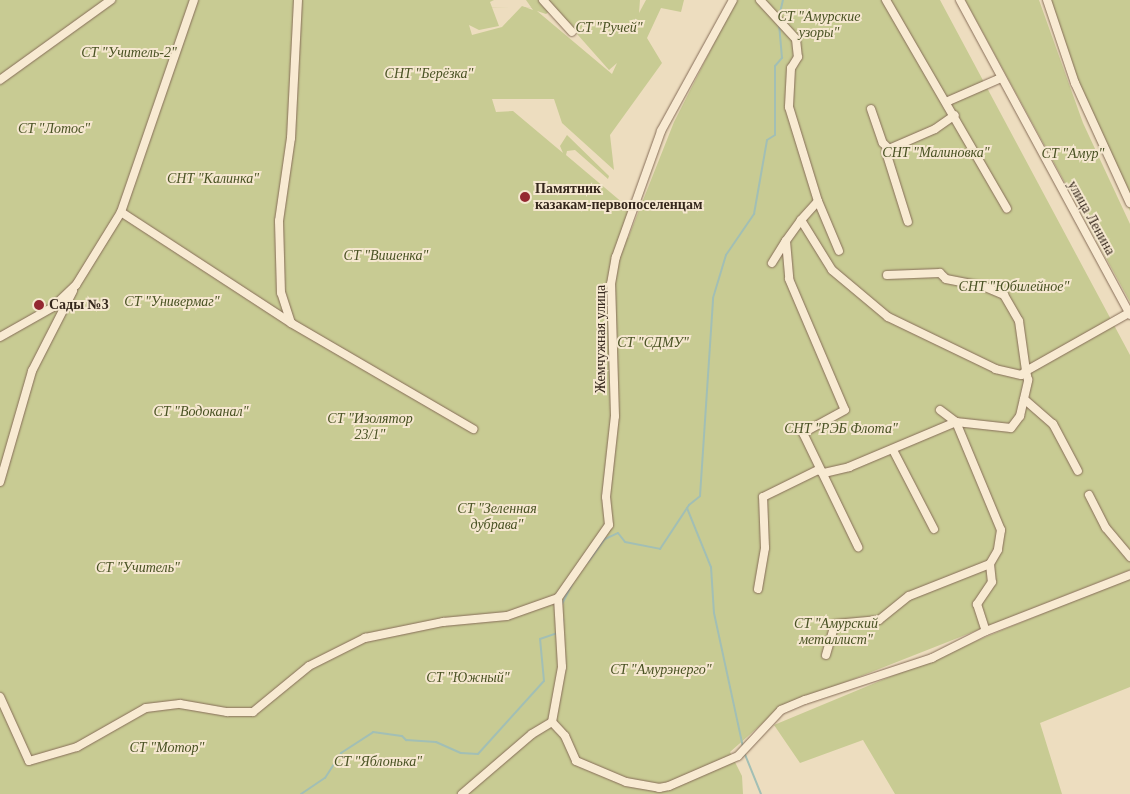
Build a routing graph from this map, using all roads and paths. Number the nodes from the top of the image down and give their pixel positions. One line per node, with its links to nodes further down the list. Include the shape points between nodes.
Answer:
1 (111, 0): 12 (street)
2 (194, 0): 20 (street)
3 (298, 0): 29 (street, via 292,129 279,221 280,293)
4 (544, 0): 10 (street)
5 (733, 0): 47 (street, Жемчужная улица, via 661,132 616,257 611,284 615,416 606,497 609,525)
6 (760, 0): 17 (street, via 783,23 798,48 798,57 790,68 789,107)
7 (886, 0): 13 (street)
8 (960, 0): 11 (street, улица Ленина)
9 (1047, 0): 18 (street, via 1075,83)
10 (572, 32)
11 (1001, 78): 13 (street); 28 (street, улица Ленина)
12 (0, 80)
13 (946, 102): 15 (street)
14 (871, 109): 16 (street, via 883,143)
15 (955, 115): 16 (street, via 935,130); 19 (street)
16 (889, 149): 22 (street, via 886,152)
17 (818, 201): 21 (street); 24 (street)
18 (1130, 203)
19 (1007, 210)
20 (120, 212): 27 (street); 29 (street)
21 (801, 220): 23 (street); 31 (street, via 832,270 888,317 996,369 1021,375)
22 (908, 222)
23 (786, 241): 25 (street); 38 (street, via 789,279 821,360 844,401 842,414 803,432)
24 (839, 251)
25 (772, 263)
26 (887, 275): 31 (street, via 940,273 965,285 983,286 1004,295 1019,321)
27 (76, 285): 30 (street, via 54,307); 39 (street, via 32,371)
28 (1130, 314): 31 (street)
29 (291, 322): 35 (street)
30 (0, 337)
31 (1026, 371): 32 (street)
32 (1024, 399): 34 (street, via 1011,428); 37 (street, via 1053,424)
33 (940, 410): 34 (street)
34 (956, 422): 36 (street); 44 (street, via 1002,530 998,550)
35 (474, 429)
36 (893, 450): 38 (street); 41 (street)
37 (1078, 471)
38 (824, 473): 42 (street); 46 (street, via 818,470 763,498 765,548)
39 (0, 482)
40 (1090, 495): 43 (street, via 1106,528)
41 (934, 529)
42 (858, 547)
43 (1130, 557)
44 (990, 564): 48 (street, via 992,582 977,604); 49 (street, via 909,596 879,620 835,624)
45 (1130, 575): 48 (street)
46 (758, 589)
47 (558, 598): 50 (street, via 507,616 444,622 365,638 310,666 253,712 226,712 180,704 146,708 77,747 29,761); 51 (street, via 560,691)
48 (986, 631): 52 (street, via 932,658 781,710 748,749)
49 (826, 655)
50 (0, 697)
51 (552, 722): 52 (street, via 565,736 576,761); 53 (street, via 532,734)
52 (656, 791)
53 (462, 794)

